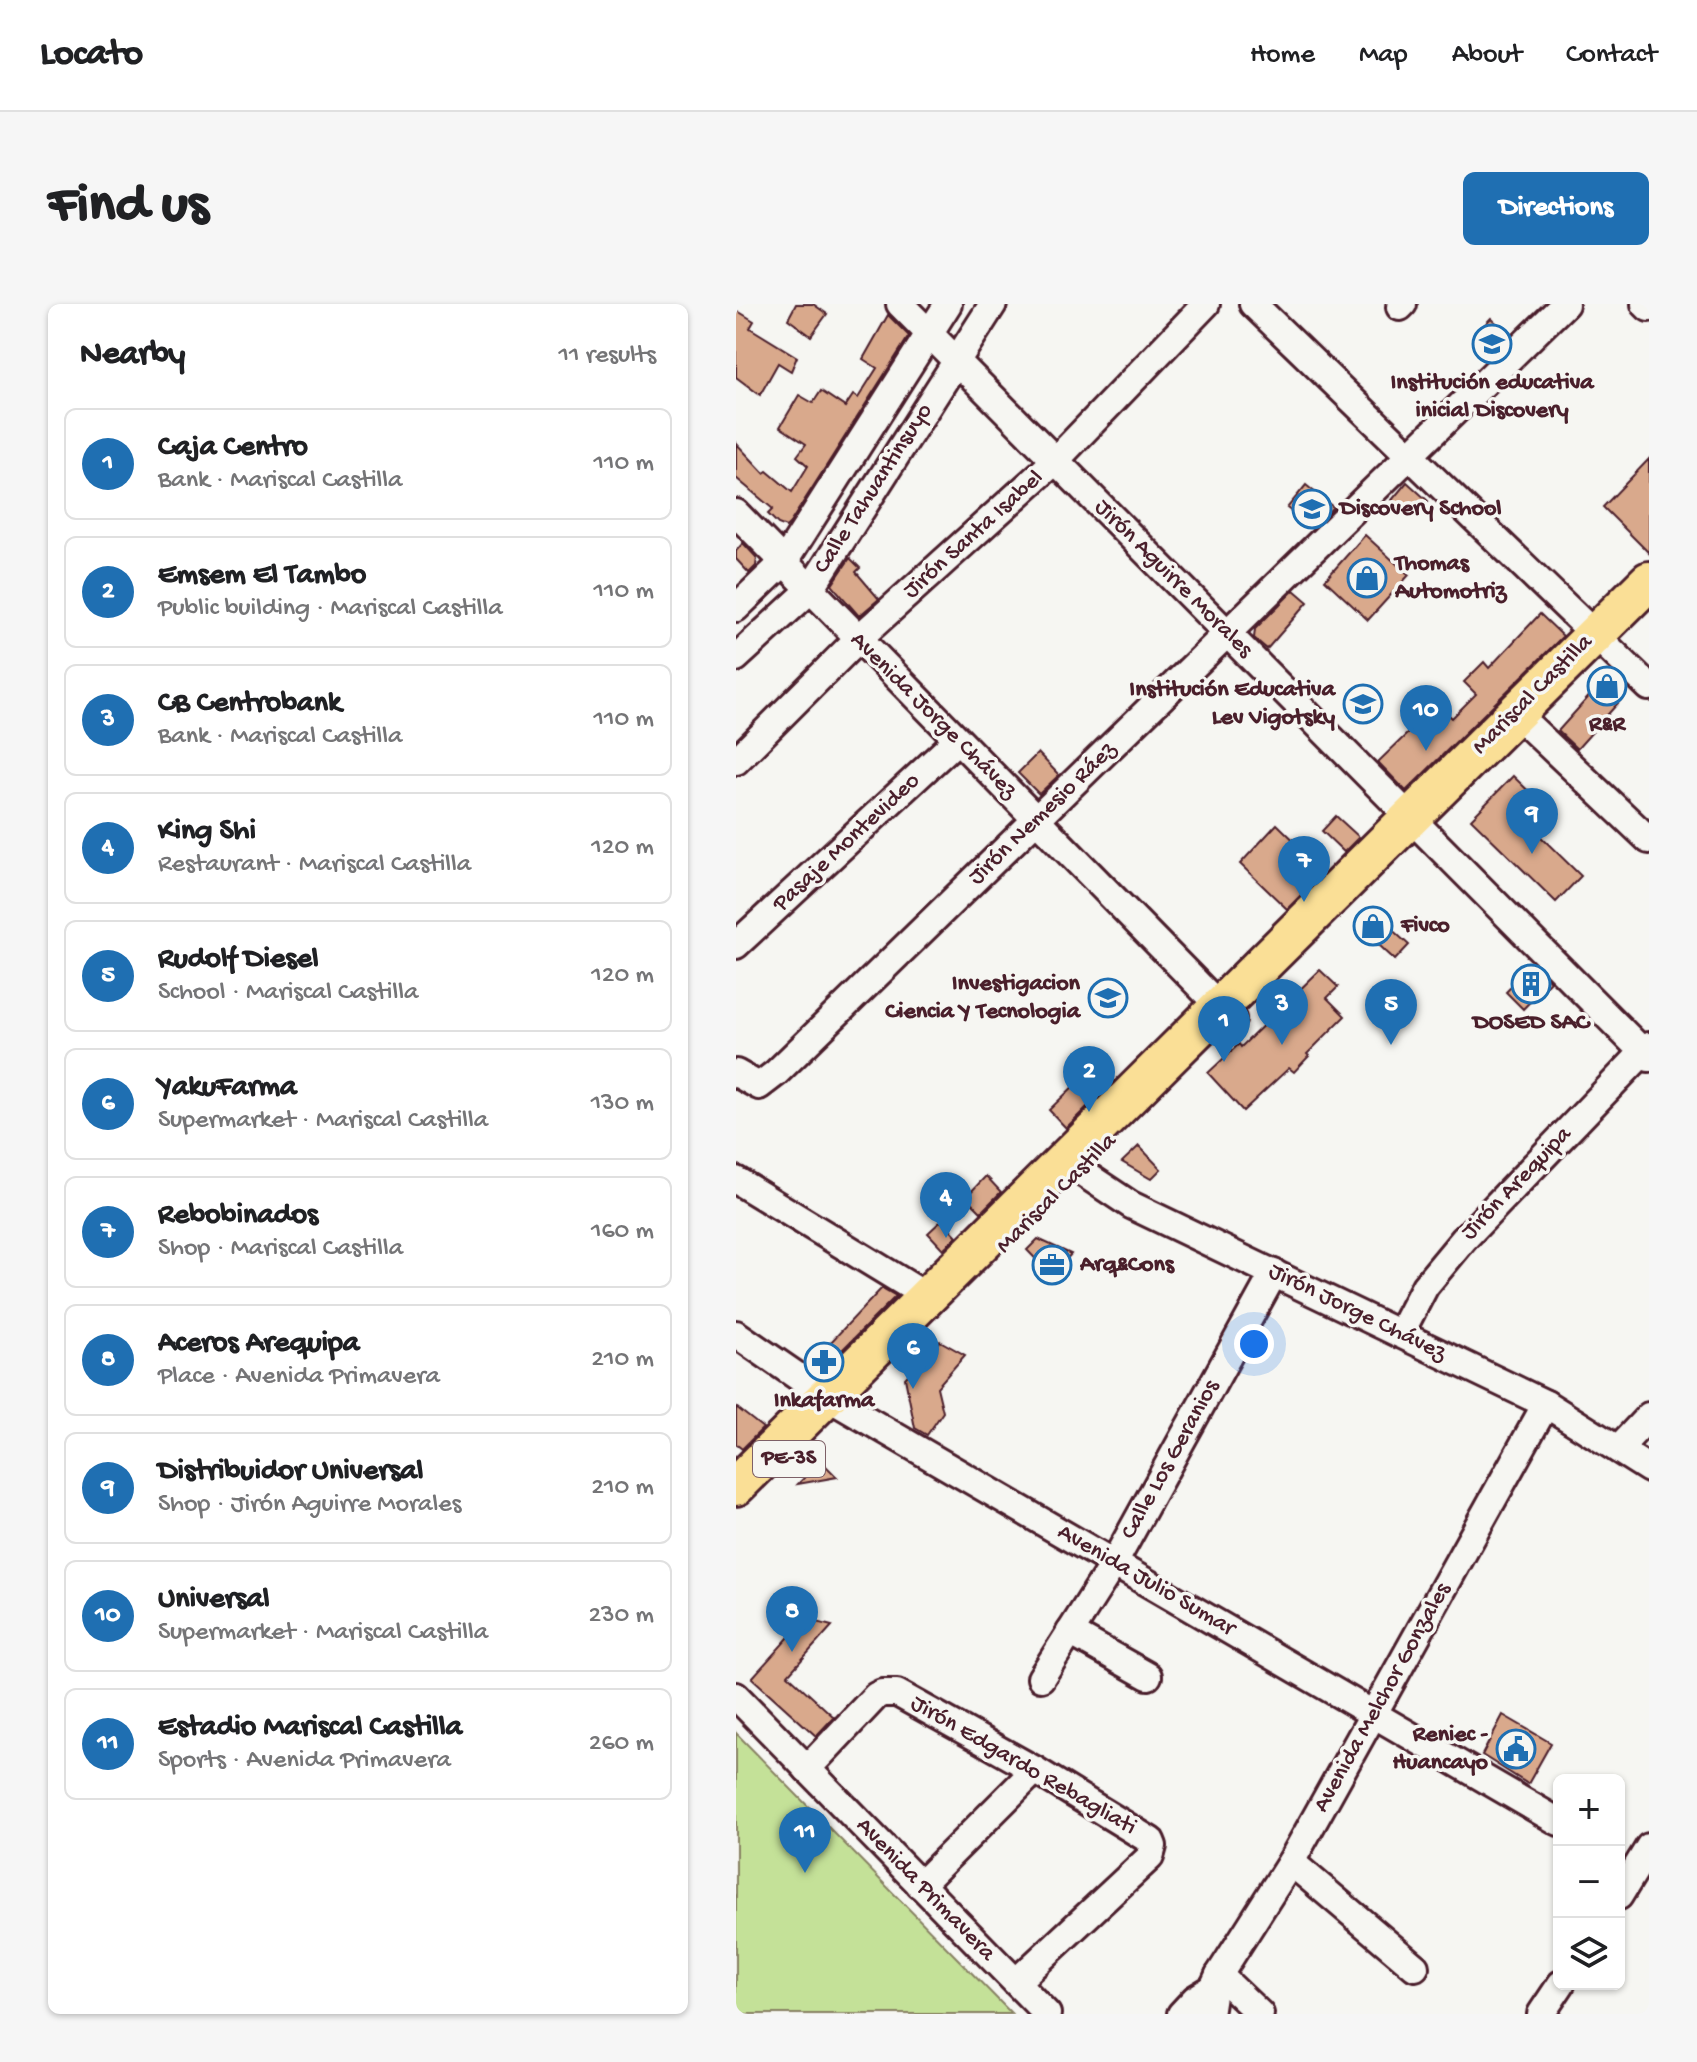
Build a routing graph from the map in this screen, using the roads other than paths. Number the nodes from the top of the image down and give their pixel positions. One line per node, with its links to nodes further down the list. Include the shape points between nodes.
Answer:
1 (900, 304): 9 (street, Jirón Aguirre Morales)
2 (948, 304): 9 (street, Calle Tahuantinsuyo)
3 (993, 304): 10 (street, Calle Tahuantinsuyo)
4 (1206, 304): 12 (street, Jirón Santa Isabel)
5 (1253, 304): 11 (street)
6 (1565, 304): 11 (street, Jirón Nemesio Ráez)
7 (1645, 304): 8 (street)
8 (1649, 308)
9 (929, 333): 10 (street, Jirón Aguirre Morales); 14 (street, Calle Tahuantinsuyo)
10 (956, 361): 12 (street, Jirón Aguirre Morales); 16 (street, Calle Tahuantinsuyo)
11 (1410, 456): 19 (street, Jirón Nemesio Ráez); 21 (street)
12 (1055, 461): 19 (street, Jirón Aguirre Morales); 20 (street, Jirón Santa Isabel)
13 (736, 513): 14 (street, Avenida Jorge Chávez)
14 (784, 562): 16 (street, Avenida Jorge Chávez); 17 (street, Calle Tahuantinsuyo)
15 (1649, 581): 21 (highway, Mariscal Castilla / PE-3S)
16 (810, 590): 20 (street, Avenida Jorge Chávez); 22 (street, Calle Tahuantinsuyo)
17 (736, 608)
18 (1649, 612): 21 (highway, Mariscal Castilla / PE-3S)
19 (1228, 634): 27 (street, Jirón Nemesio Ráez); 28 (street, Jirón Aguirre Morales)
20 (858, 639): 25 (street, Avenida Jorge Chávez); 26 (street, Jirón Santa Isabel)
21 (1603, 642): 23 (street); 24 (highway, Mariscal Castilla / PE-3S); 28 (highway, Mariscal Castilla / PE-3S)
22 (736, 658)
23 (1649, 687)
24 (1531, 728): 28 (highway, Mariscal Castilla / PE-3S); 29 (street)
25 (957, 740): 27 (street, Avenida Jorge Chávez); 30 (street, Pasaje Montevideo)
26 (736, 761)
27 (1036, 820): 31 (street, Avenida Jorge Chávez); 33 (street, Jirón Nemesio Ráez, via 776,1073)
28 (1418, 824): 31 (highway, Mariscal Castilla / PE-3S); 32 (street, Jirón Aguirre Morales)
29 (1649, 840)
30 (736, 945)
31 (1226, 1013): 34 (highway, Mariscal Castilla / PE-3S)
32 (1647, 1052): 39 (street, Jirón Arequipa, via 1464,1239 1425,1286)
33 (748, 1080)
34 (1074, 1164): 36 (street, Jirón Jorge Chávez, via 1131,1205); 37 (highway, Mariscal Castilla / PE-3S); 40 (highway, Mariscal Castilla / PE-3S)
35 (736, 1180): 37 (street)
36 (1274, 1273): 39 (street, Jirón Jorge Chávez); 47 (street, Calle Los Geranios)
37 (926, 1296): 40 (highway, Mariscal Castilla / PE-3S)
38 (736, 1334): 40 (street, Avenida Julio Sumar)
39 (1400, 1334): 41 (street, Jirón Jorge Chávez)
40 (834, 1401): 45 (highway, Mariscal Castilla / PE-3S); 46 (highway, PE-3S); 47 (street, Avenida Julio Sumar)
41 (1546, 1404): 43 (street, Jirón Jorge Chávez); 52 (street, Avenida Melchor Gonzales)
42 (1649, 1416): 43 (street)
43 (1618, 1449): 44 (street, Jirón Jorge Chávez)
44 (1649, 1469)
45 (736, 1486)
46 (736, 1513)
47 (1114, 1563): 48 (street, Calle Los Geranios); 52 (street, Avenida Julio Sumar)
48 (1070, 1632): 49 (street); 50 (street, Calle Los Geranios)
49 (1148, 1676)
50 (1041, 1678)
51 (736, 1696): 53 (street, Avenida Primavera)
52 (1374, 1713): 55 (street, Avenida Julio Sumar); 56 (street, Avenida Melchor Gonzales)
53 (807, 1769): 54 (street, Jirón Edgardo Rebagliati, via 876,1696 889,1692); 58 (street, Avenida Primavera)
54 (1035, 1770): 58 (street); 61 (street, Jirón Edgardo Rebagliati, via 1153,1846 1150,1857)
55 (1553, 1818)
56 (1291, 1862): 60 (street); 63 (street, Avenida Melchor Gonzales)
57 (1639, 1862): 59 (street)
58 (920, 1885): 61 (street, Avenida Primavera)
59 (1625, 1886)
60 (1415, 1967)
61 (1016, 1982): 64 (street, Avenida Primavera)
62 (1557, 1990): 67 (street)
63 (1214, 1992): 65 (street, Avenida Melchor Gonzales, via 1195,1999); 66 (street)
64 (1047, 2014)
65 (1181, 2014)
66 (1260, 2014)
67 (1541, 2014)

